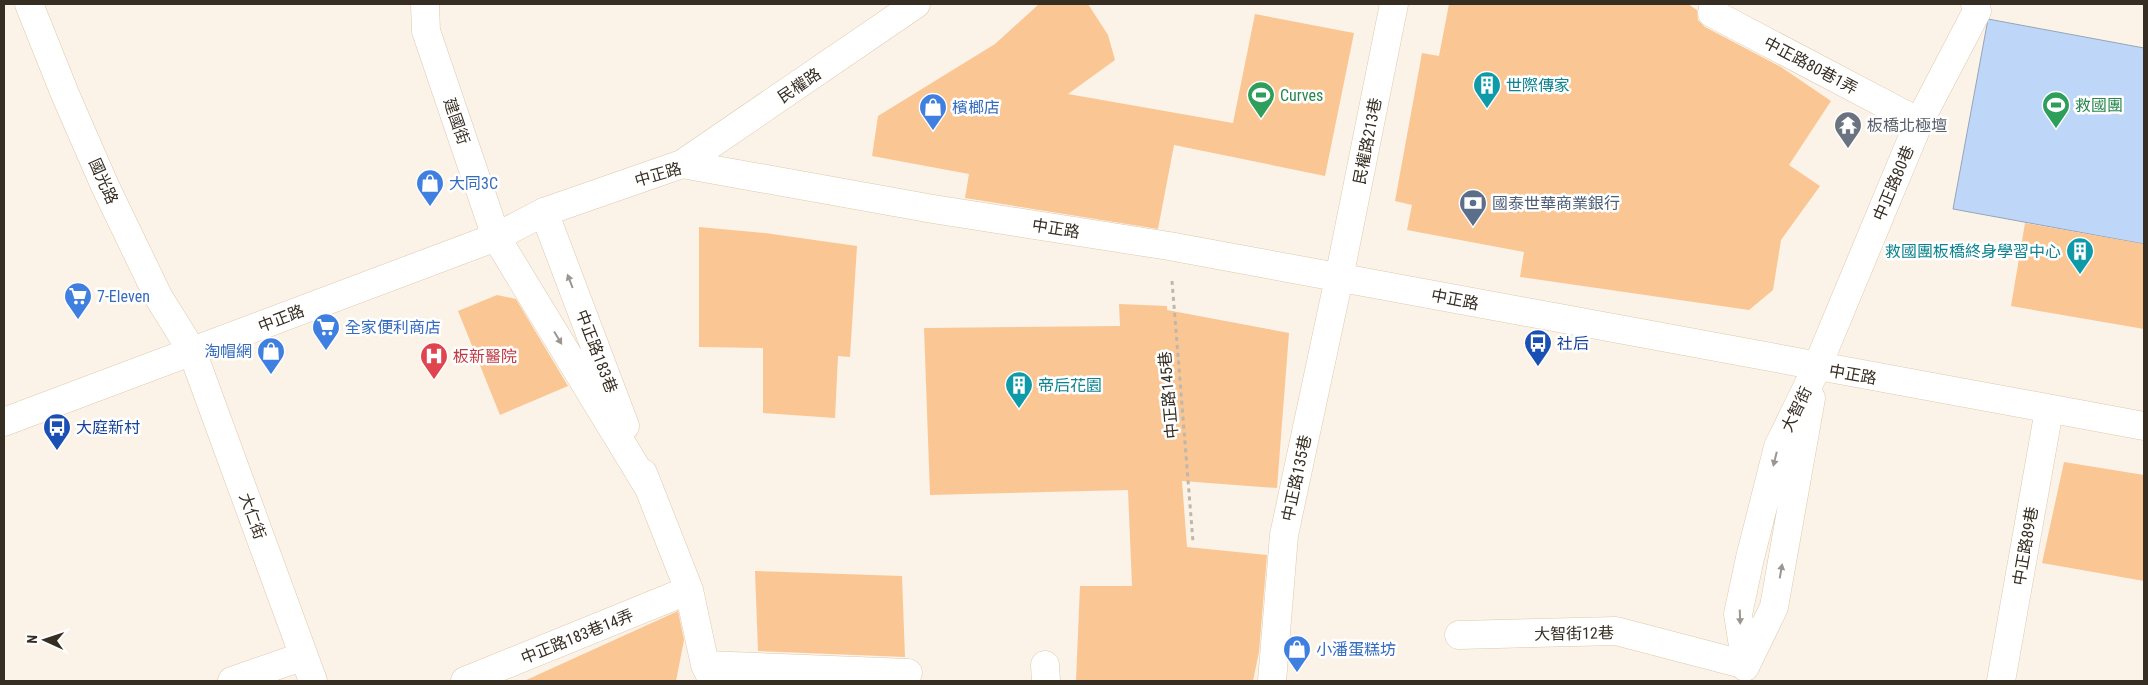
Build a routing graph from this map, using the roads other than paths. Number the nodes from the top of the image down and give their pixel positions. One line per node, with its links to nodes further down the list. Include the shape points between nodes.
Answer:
1 (29, 4): 12 (street, 國光路, via 105,186 159,298)
2 (425, 4): 10 (street, 建國街, via 426,31)
3 (916, 4): 8 (street, 民權路)
4 (1394, 4): 11 (street, 民權路213巷)
5 (1714, 4): 7 (street, 中正路80巷1弄, via 1712,13)
6 (1975, 4): 7 (street, 中正路80巷, via 1977,11)
7 (1919, 122): 13 (street, 中正路80巷)
8 (682, 164): 9 (street, 中正路); 11 (street, 中正路)
9 (544, 212): 10 (street, 中正路); 17 (street, 中正路183巷, one-way to 9)
10 (496, 237): 12 (street, 中正路); 17 (street, 中正路183巷, one-way to 17)
11 (1339, 278): 13 (street, 中正路); 26 (street, 中正路135巷, via 1284,534)
12 (192, 351): 15 (street, 中正路); 20 (street, 大仁街)
13 (1817, 367): 14 (street, 中正路); 22 (street, 大智街, via 1774,607)
14 (2049, 410): 16 (street, 中正路); 27 (street, 中正路89巷)
15 (4, 422)
16 (2144, 426)
17 (650, 490): 18 (street, 中正路183巷)
18 (689, 590): 23 (street, 中正路183巷); 25 (street, 中正路183巷14弄)
19 (1459, 635): 22 (street, 大智街12巷, via 1616,631)
20 (308, 669): 24 (street)
21 (908, 673): 23 (street)
22 (1744, 673)
23 (707, 676)
24 (232, 681)
25 (465, 681)
26 (1272, 681)
27 (2001, 681)

